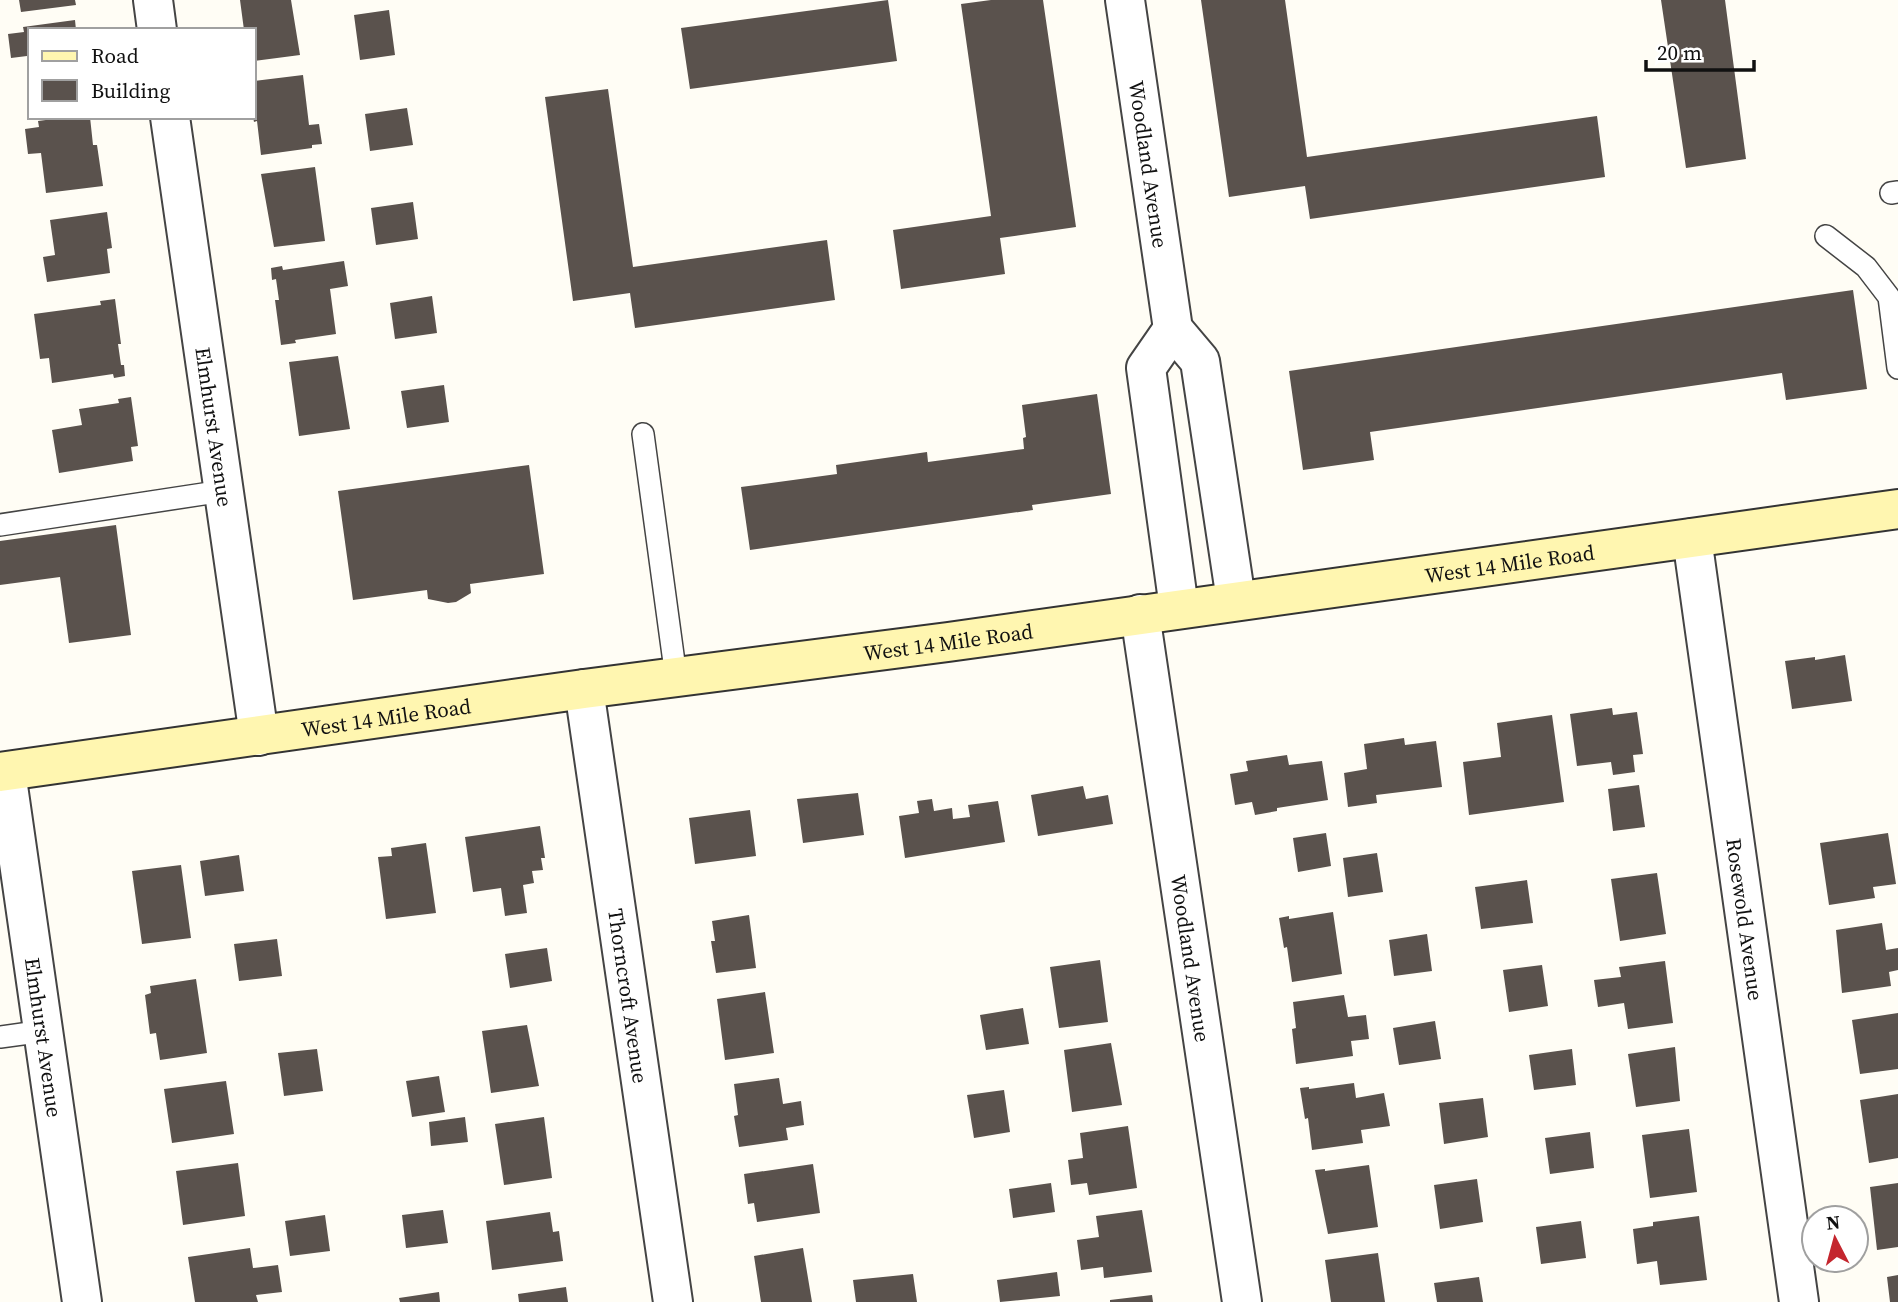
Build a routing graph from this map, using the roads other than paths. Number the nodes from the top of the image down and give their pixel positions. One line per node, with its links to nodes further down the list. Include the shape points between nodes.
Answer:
1 (153, 0): 3 (street)
2 (1125, 0): 6 (street, Woodland Avenue)
3 (157, 28)
4 (170, 119): 9 (street, Elmhurst Avenue)
5 (1826, 236): 7 (lane, via 1866,267 1889,297)
6 (1173, 329): 13 (street, via 1200,361); 14 (street, via 1146,368)
7 (1898, 368)
8 (643, 434): 16 (lane)
9 (223, 491): 11 (lane); 18 (street, Elmhurst Avenue)
10 (1898, 509): 12 (main road, West 14 Mile Road)
11 (0, 525)
12 (1692, 538): 13 (main road, West 14 Mile Road); 25 (street, Rosewold Avenue)
13 (1236, 600): 14 (main road, West 14 Mile Road)
14 (1179, 608): 15 (main road, West 14 Mile Road)
15 (1140, 614): 16 (main road, West 14 Mile Road); 24 (street, Woodland Avenue)
16 (676, 677): 17 (main road, West 14 Mile Road)
17 (584, 689): 18 (main road, West 14 Mile Road); 23 (street, Thorncroft Avenue)
18 (259, 736): 19 (main road, West 14 Mile Road)
19 (3, 772): 20 (street, Elmhurst Avenue)
20 (44, 1031): 21 (lane); 22 (street, Elmhurst Avenue)
21 (0, 1037)
22 (82, 1302)
23 (673, 1302)
24 (1242, 1302)
25 (1799, 1302)

